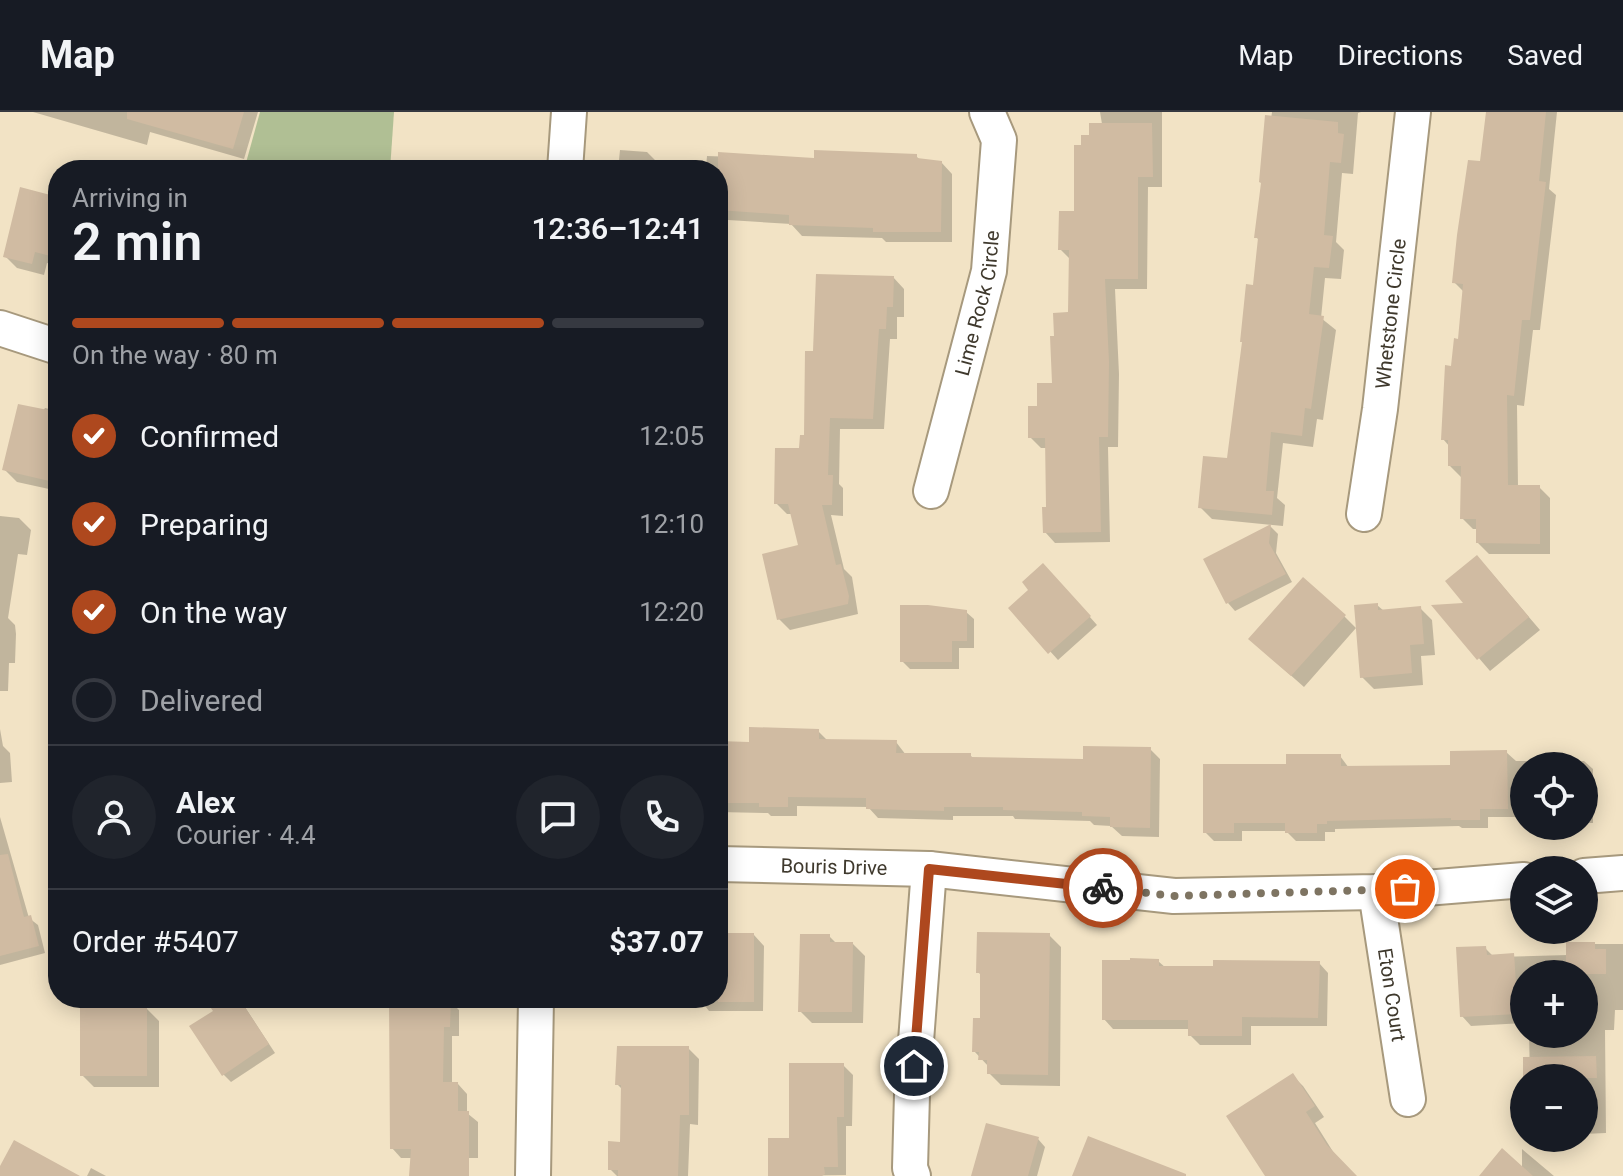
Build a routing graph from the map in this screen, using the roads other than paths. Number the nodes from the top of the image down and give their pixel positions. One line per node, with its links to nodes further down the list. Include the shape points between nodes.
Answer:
1 (569, 112): 4 (street)
2 (987, 112): 7 (street, Lime Rock Circle, via 999,140 989,271)
3 (1413, 112): 8 (street, Whetstone Circle)
4 (566, 160)
5 (0, 328): 6 (street)
6 (48, 344)
7 (931, 491)
8 (1364, 514)
9 (728, 864): 10 (street, Bouris Drive)
10 (929, 869): 14 (street, Bouris Drive, via 1174,896); 18 (street, via 912,1094)
11 (1623, 873): 12 (street)
12 (1598, 875)
13 (1510, 881): 14 (street, Bouris Drive)
14 (1376, 892): 16 (street, Eton Court)
15 (536, 1008): 17 (street)
16 (1408, 1099)
17 (533, 1176)
18 (913, 1176)

